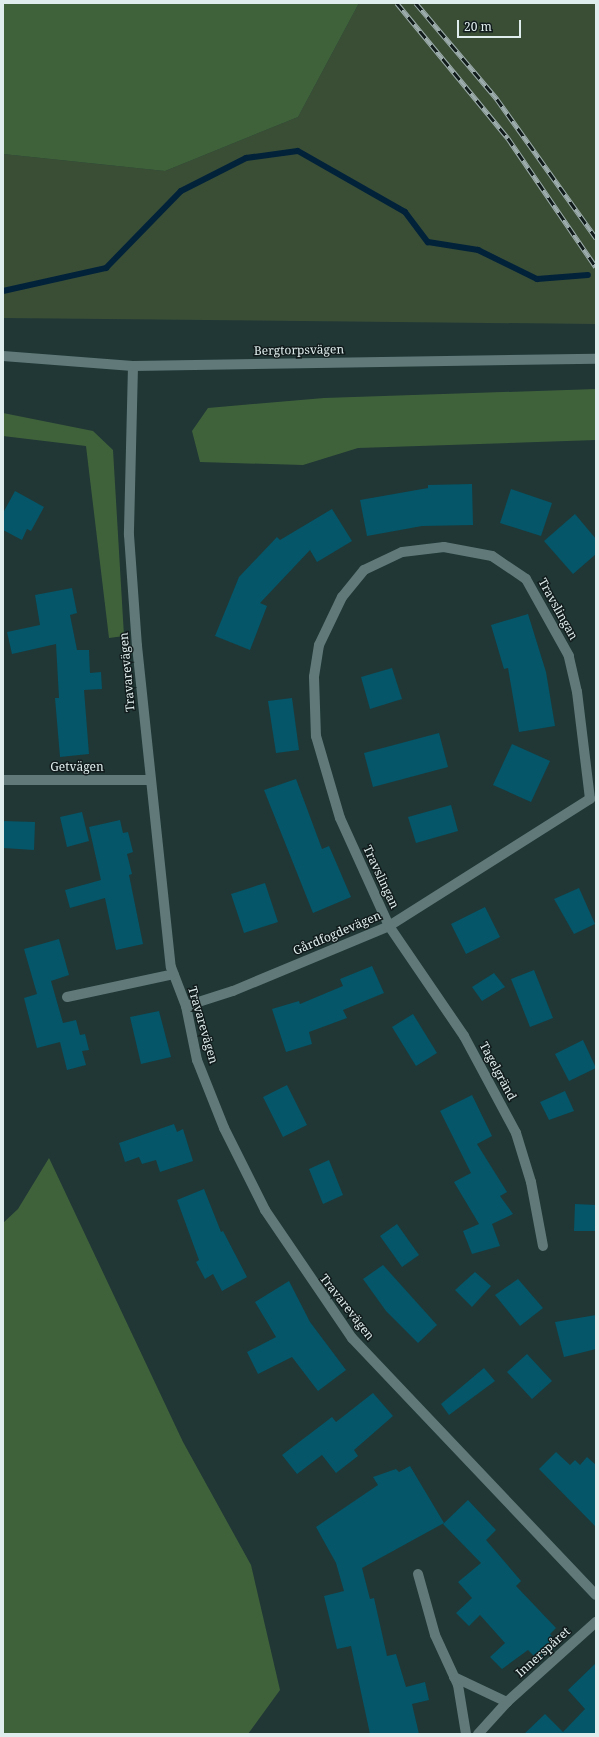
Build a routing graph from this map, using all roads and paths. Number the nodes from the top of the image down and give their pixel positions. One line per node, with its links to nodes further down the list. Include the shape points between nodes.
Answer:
1 (3, 356): 3 (street, Bergtorpsvägen)
2 (596, 359): 3 (street, Bergtorpsvägen)
3 (133, 366): 5 (street, Travarevägen, via 129,535)
4 (3, 780): 5 (street, Getvägen)
5 (150, 780): 8 (street, Travarevägen)
6 (590, 799): 7 (street, Gårdfogdevägen); 7 (street, Travslingan, via 577,692 569,656 526,580 492,556 444,547 402,552 364,570 342,597 319,645 314,677 316,736 340,818)
7 (389, 926): 10 (street, Gårdfogdevägen, via 233,991); 11 (street, Tagelgränd, via 464,1036 516,1134 531,1182)
8 (174, 974): 9 (street); 10 (street, Travarevägen)
9 (67, 997)
10 (186, 1006): 13 (street, Travarevägen, via 197,1060 224,1128 265,1210 307,1276 352,1338)
11 (543, 1246)
12 (418, 1574): 15 (street, via 435,1635)
13 (596, 1595)
14 (596, 1622): 16 (street, Innerspåret)
15 (454, 1677): 16 (street, via 483,1694); 17 (street)
16 (507, 1702): 18 (street, Innerspåret)
17 (466, 1734)
18 (478, 1734)

